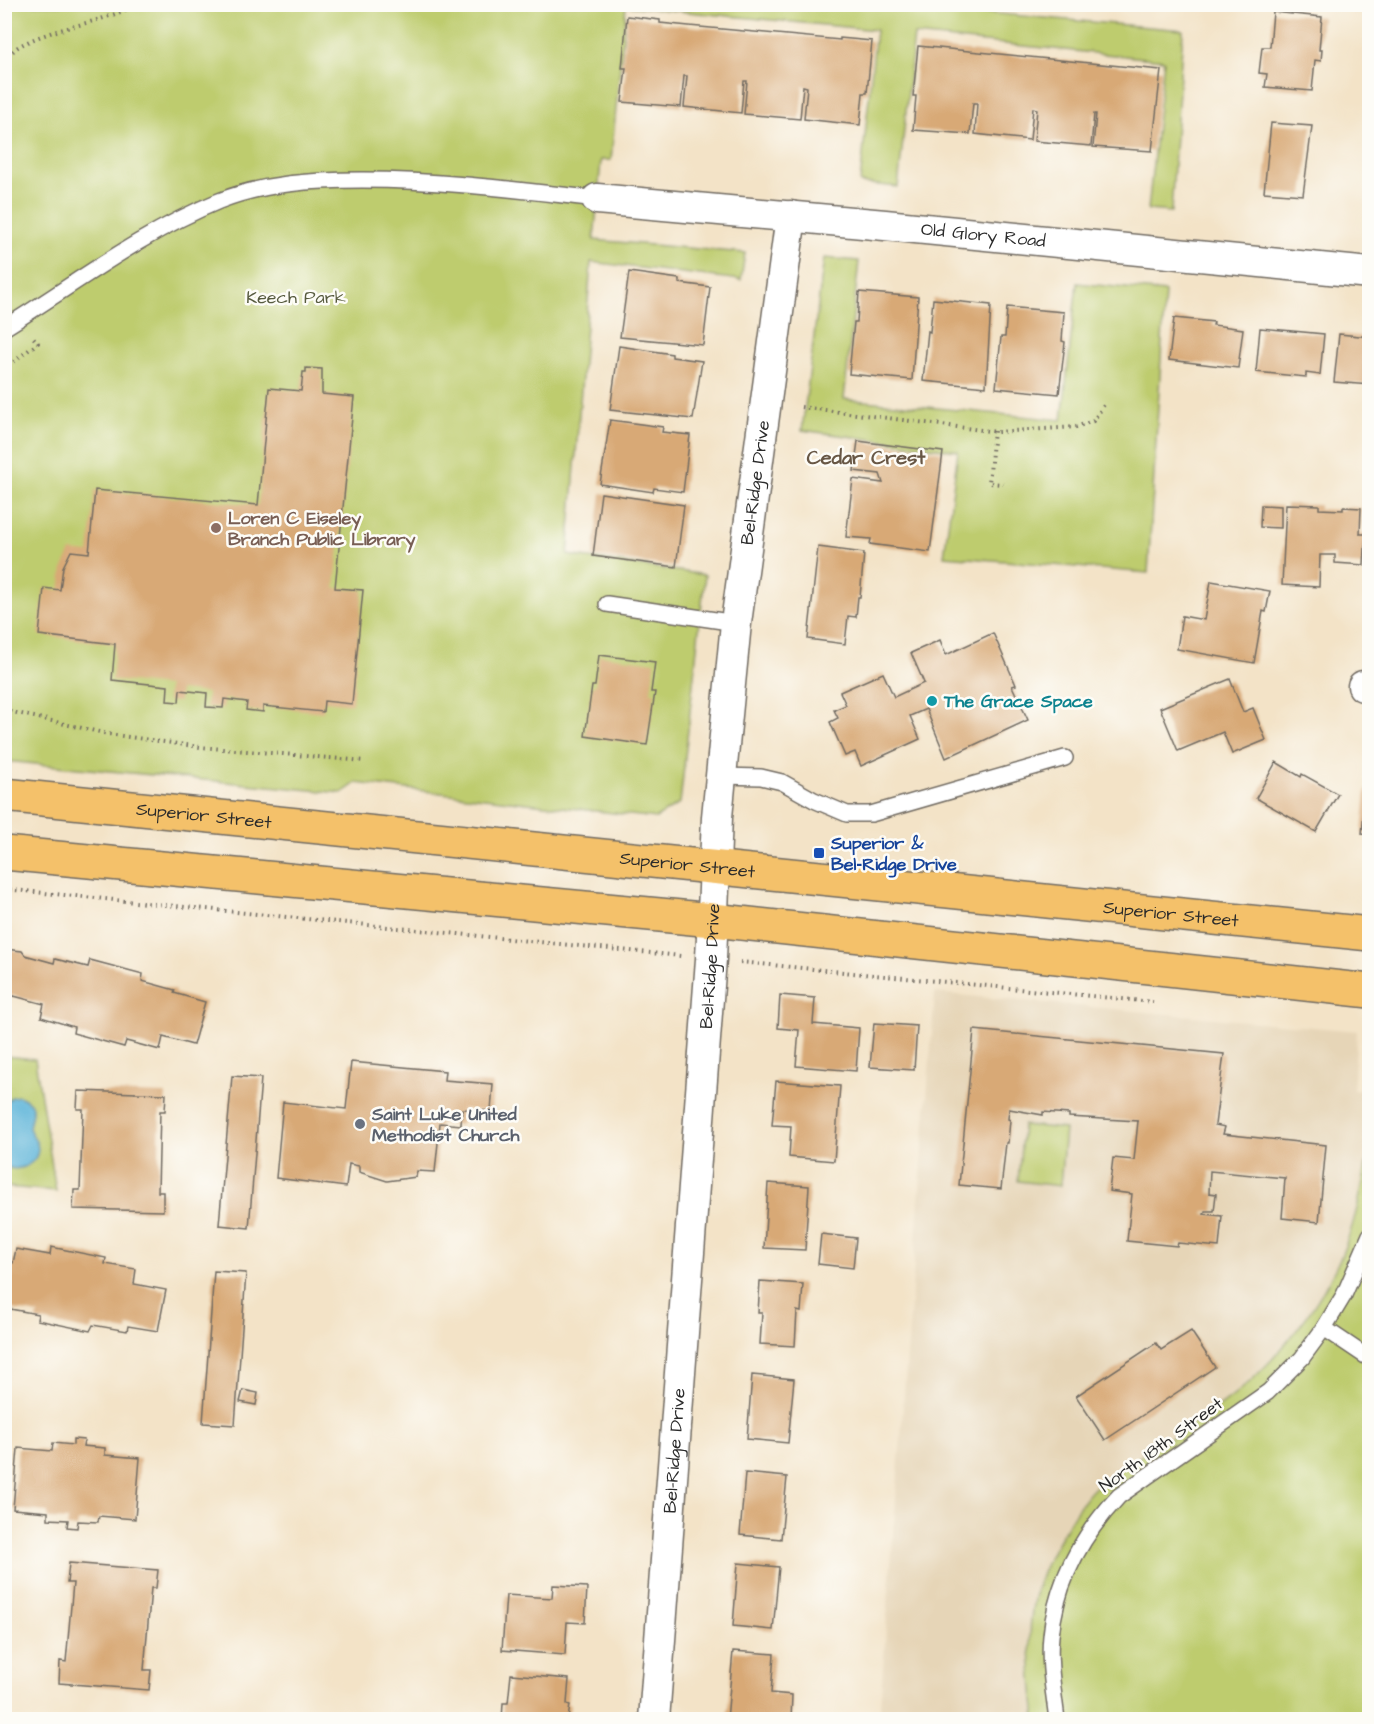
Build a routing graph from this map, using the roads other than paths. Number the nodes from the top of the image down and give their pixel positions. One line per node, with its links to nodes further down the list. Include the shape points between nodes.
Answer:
1 (597, 199): 2 (street, Old Glory Road); 4 (lane, via 393,180 299,182 259,189 220,200 140,240)
2 (791, 216): 3 (street, Old Glory Road); 6 (street, Bel-Ridge Drive)
3 (1369, 267)
4 (4, 328)
5 (607, 604): 6 (lane)
6 (736, 623): 8 (street, Bel-Ridge Drive)
7 (1065, 758): 8 (lane, via 871,814 847,814 782,782)
8 (722, 776): 11 (street, Bel-Ridge Drive)
9 (4, 795): 11 (main road, Superior Street)
10 (4, 853): 12 (main road)
11 (716, 867): 12 (street, Bel-Ridge Drive); 13 (main road, Superior Street)
12 (713, 920): 14 (main road); 18 (street, Bel-Ridge Drive)
13 (1370, 934)
14 (1370, 991)
15 (1370, 1235): 16 (lane, North 18th Street, via 1352,1279)
16 (1324, 1328): 17 (lane); 19 (lane, North 18th Street, via 1302,1358 1268,1392 1119,1496 1094,1525 1065,1574 1050,1637)
17 (1370, 1359)
18 (654, 1719)
19 (1057, 1719)

